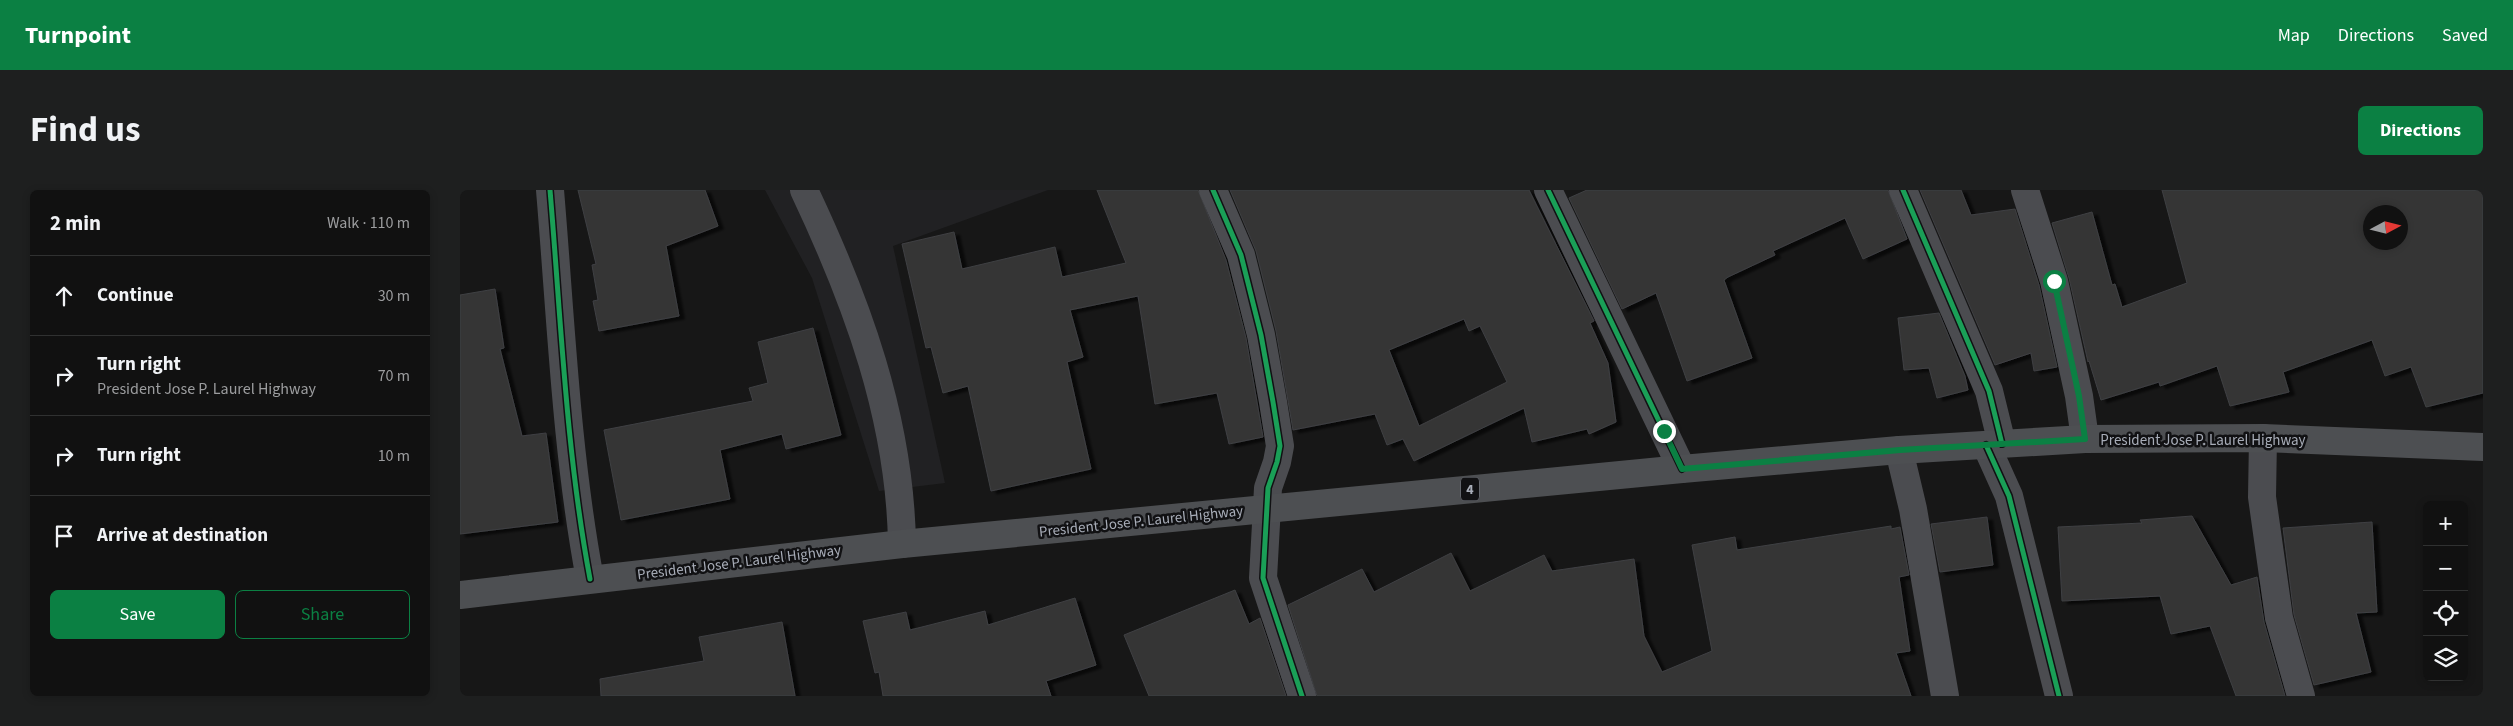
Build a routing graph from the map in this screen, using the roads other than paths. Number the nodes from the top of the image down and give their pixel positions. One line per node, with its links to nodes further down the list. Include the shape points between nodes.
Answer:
1 (550, 190): 15 (street, via 570,439)
2 (804, 190): 14 (street, via 838,262 875,368 901,498)
3 (1213, 190): 13 (street, via 1241,255 1261,335 1273,402 1280,446)
4 (1548, 190): 12 (street)
5 (1903, 190): 9 (street, via 1988,391)
6 (2024, 190): 8 (street, via 2058,299)
7 (2263, 438): 8 (main road, President Jose P. Laurel Highway / 4); 10 (main road, President Jose P. Laurel Highway / 4); 20 (street, via 2262,497 2278,618)
8 (2085, 439): 9 (main road, President Jose P. Laurel Highway / 4)
9 (1994, 444): 11 (main road, President Jose P. Laurel Highway / 4); 19 (street)
10 (2483, 447)
11 (1900, 450): 12 (main road, President Jose P. Laurel Highway / 4); 18 (street)
12 (1682, 469): 13 (main road, President Jose P. Laurel Highway / 4)
13 (1266, 508): 14 (main road, President Jose P. Laurel Highway / 4); 17 (street, via 1268,527 1263,578)
14 (902, 544): 15 (main road, President Jose P. Laurel Highway / 4)
15 (590, 579): 16 (main road, President Jose P. Laurel Highway / 4)
16 (460, 595)
17 (1302, 696)
18 (1945, 696)
19 (2059, 696)
20 (2301, 696)

